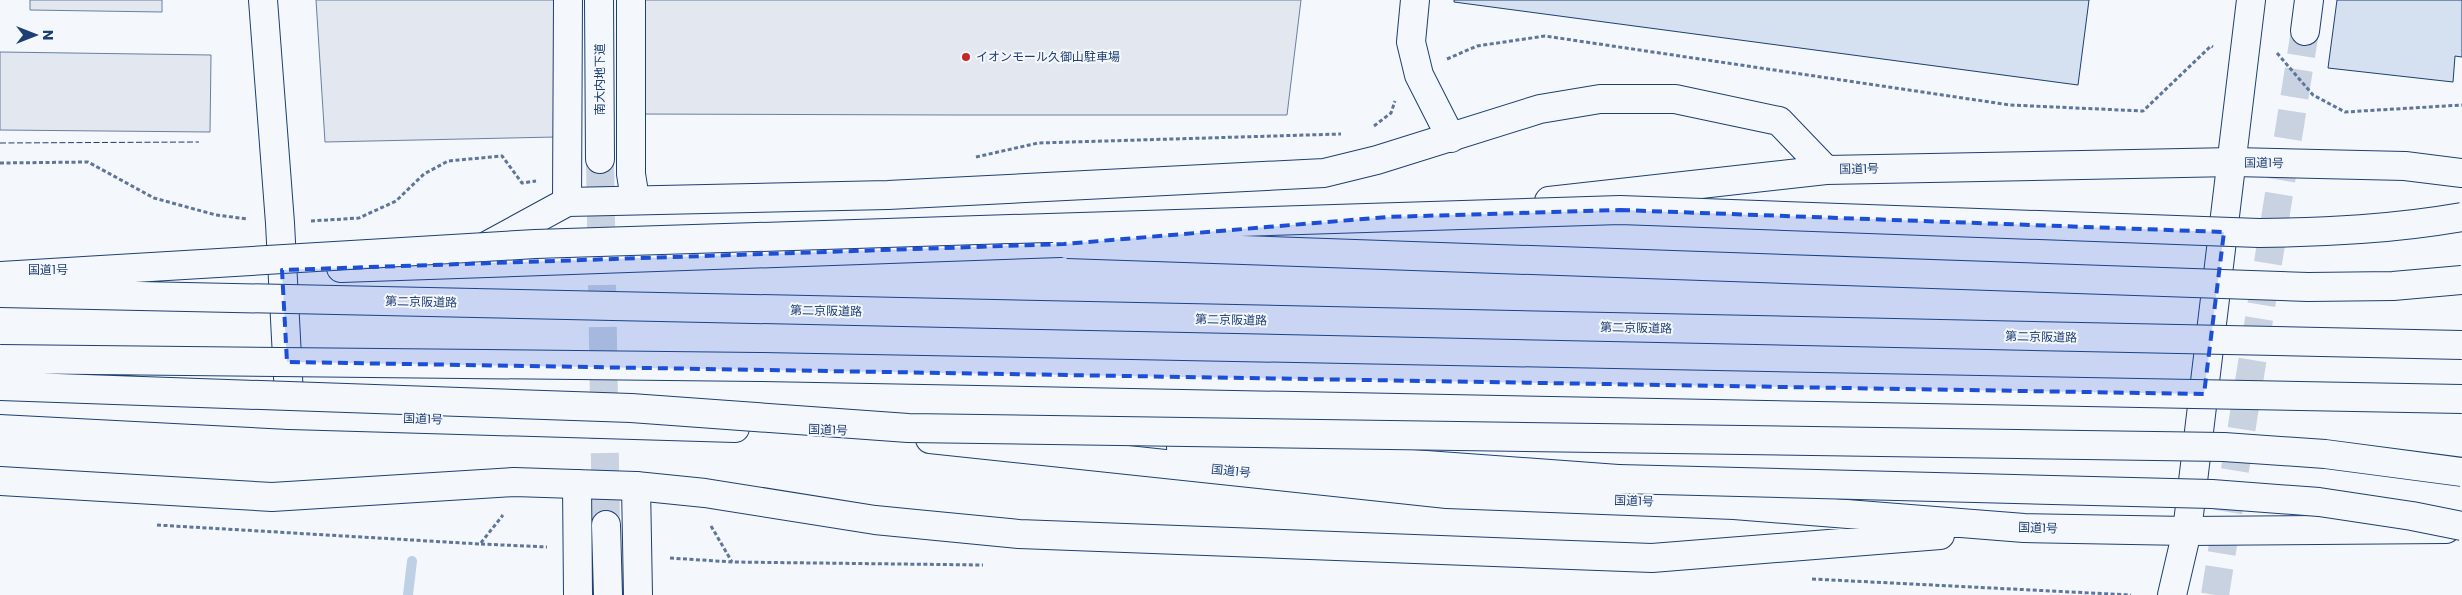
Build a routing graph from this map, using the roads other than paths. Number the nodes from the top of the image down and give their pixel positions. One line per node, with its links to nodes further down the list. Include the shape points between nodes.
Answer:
1 (263, 0): 22 (main road)
2 (568, 0): 16 (main road)
3 (599, 0): 10 (main road, 南大内地下道)
4 (631, 0): 17 (main road, via 631,174)
5 (1415, 0): 9 (main road, via 1411,42 1419,75)
6 (2251, 0): 12 (main road)
7 (2309, 0): 8 (main road)
8 (2305, 31)
9 (1451, 138): 14 (main road, via 1540,109 1600,99 1675,99 1779,121); 17 (main road, via 1324,172 888,195)
10 (600, 159)
11 (2462, 161): 13 (main road)
12 (2233, 162): 13 (main road, 国道1号); 14 (main road, 国道1号); 40 (main road)
13 (2405, 166): 15 (main road, 国道1号)
14 (1826, 170): 20 (main road, 国道1号, via 1476,210 1064,244)
15 (2462, 173)
16 (568, 189): 17 (main road); 20 (main road)
17 (635, 200)
18 (2462, 217): 19 (main road, bridge, via 2347,232 2259,234 1620,210)
19 (796, 235): 23 (main road, bridge, via 535,244); 24 (main road, bridge, via 2308,287 2393,286)
20 (451, 265): 22 (main road, 国道1号)
21 (0, 270): 22 (main road, 国道1号)
22 (282, 270): 31 (main road)
23 (0, 276)
24 (2462, 280)
25 (0, 293): 26 (main road, 第二京阪道路, bridge)
26 (2462, 345)
27 (0, 359): 29 (main road, bridge, via 769,367)
28 (0, 386): 32 (main road, bridge, via 631,408)
29 (2462, 399)
30 (0, 400): 31 (main road, 国道1号)
31 (290, 415): 38 (main road, 国道1号, via 865,432 1447,494 1734,505)
32 (908, 428): 33 (main road, bridge, via 2224,447 2325,454); 39 (main road, bridge, via 1618,479 2212,494 2319,502 2412,516)
33 (2462, 472)
34 (0, 481): 35 (main road, via 272,497 514,482)
35 (577, 484): 36 (main road); 41 (main road)
36 (636, 486): 38 (main road, via 705,493 875,520 1019,534 1652,558); 43 (main road)
37 (606, 526): 42 (main road)
38 (2024, 528): 40 (main road, 国道1号)
39 (2462, 528): 40 (main road, 国道1号)
40 (2187, 531): 44 (main road)
41 (578, 595)
42 (608, 595)
43 (638, 595)
44 (2172, 595)

